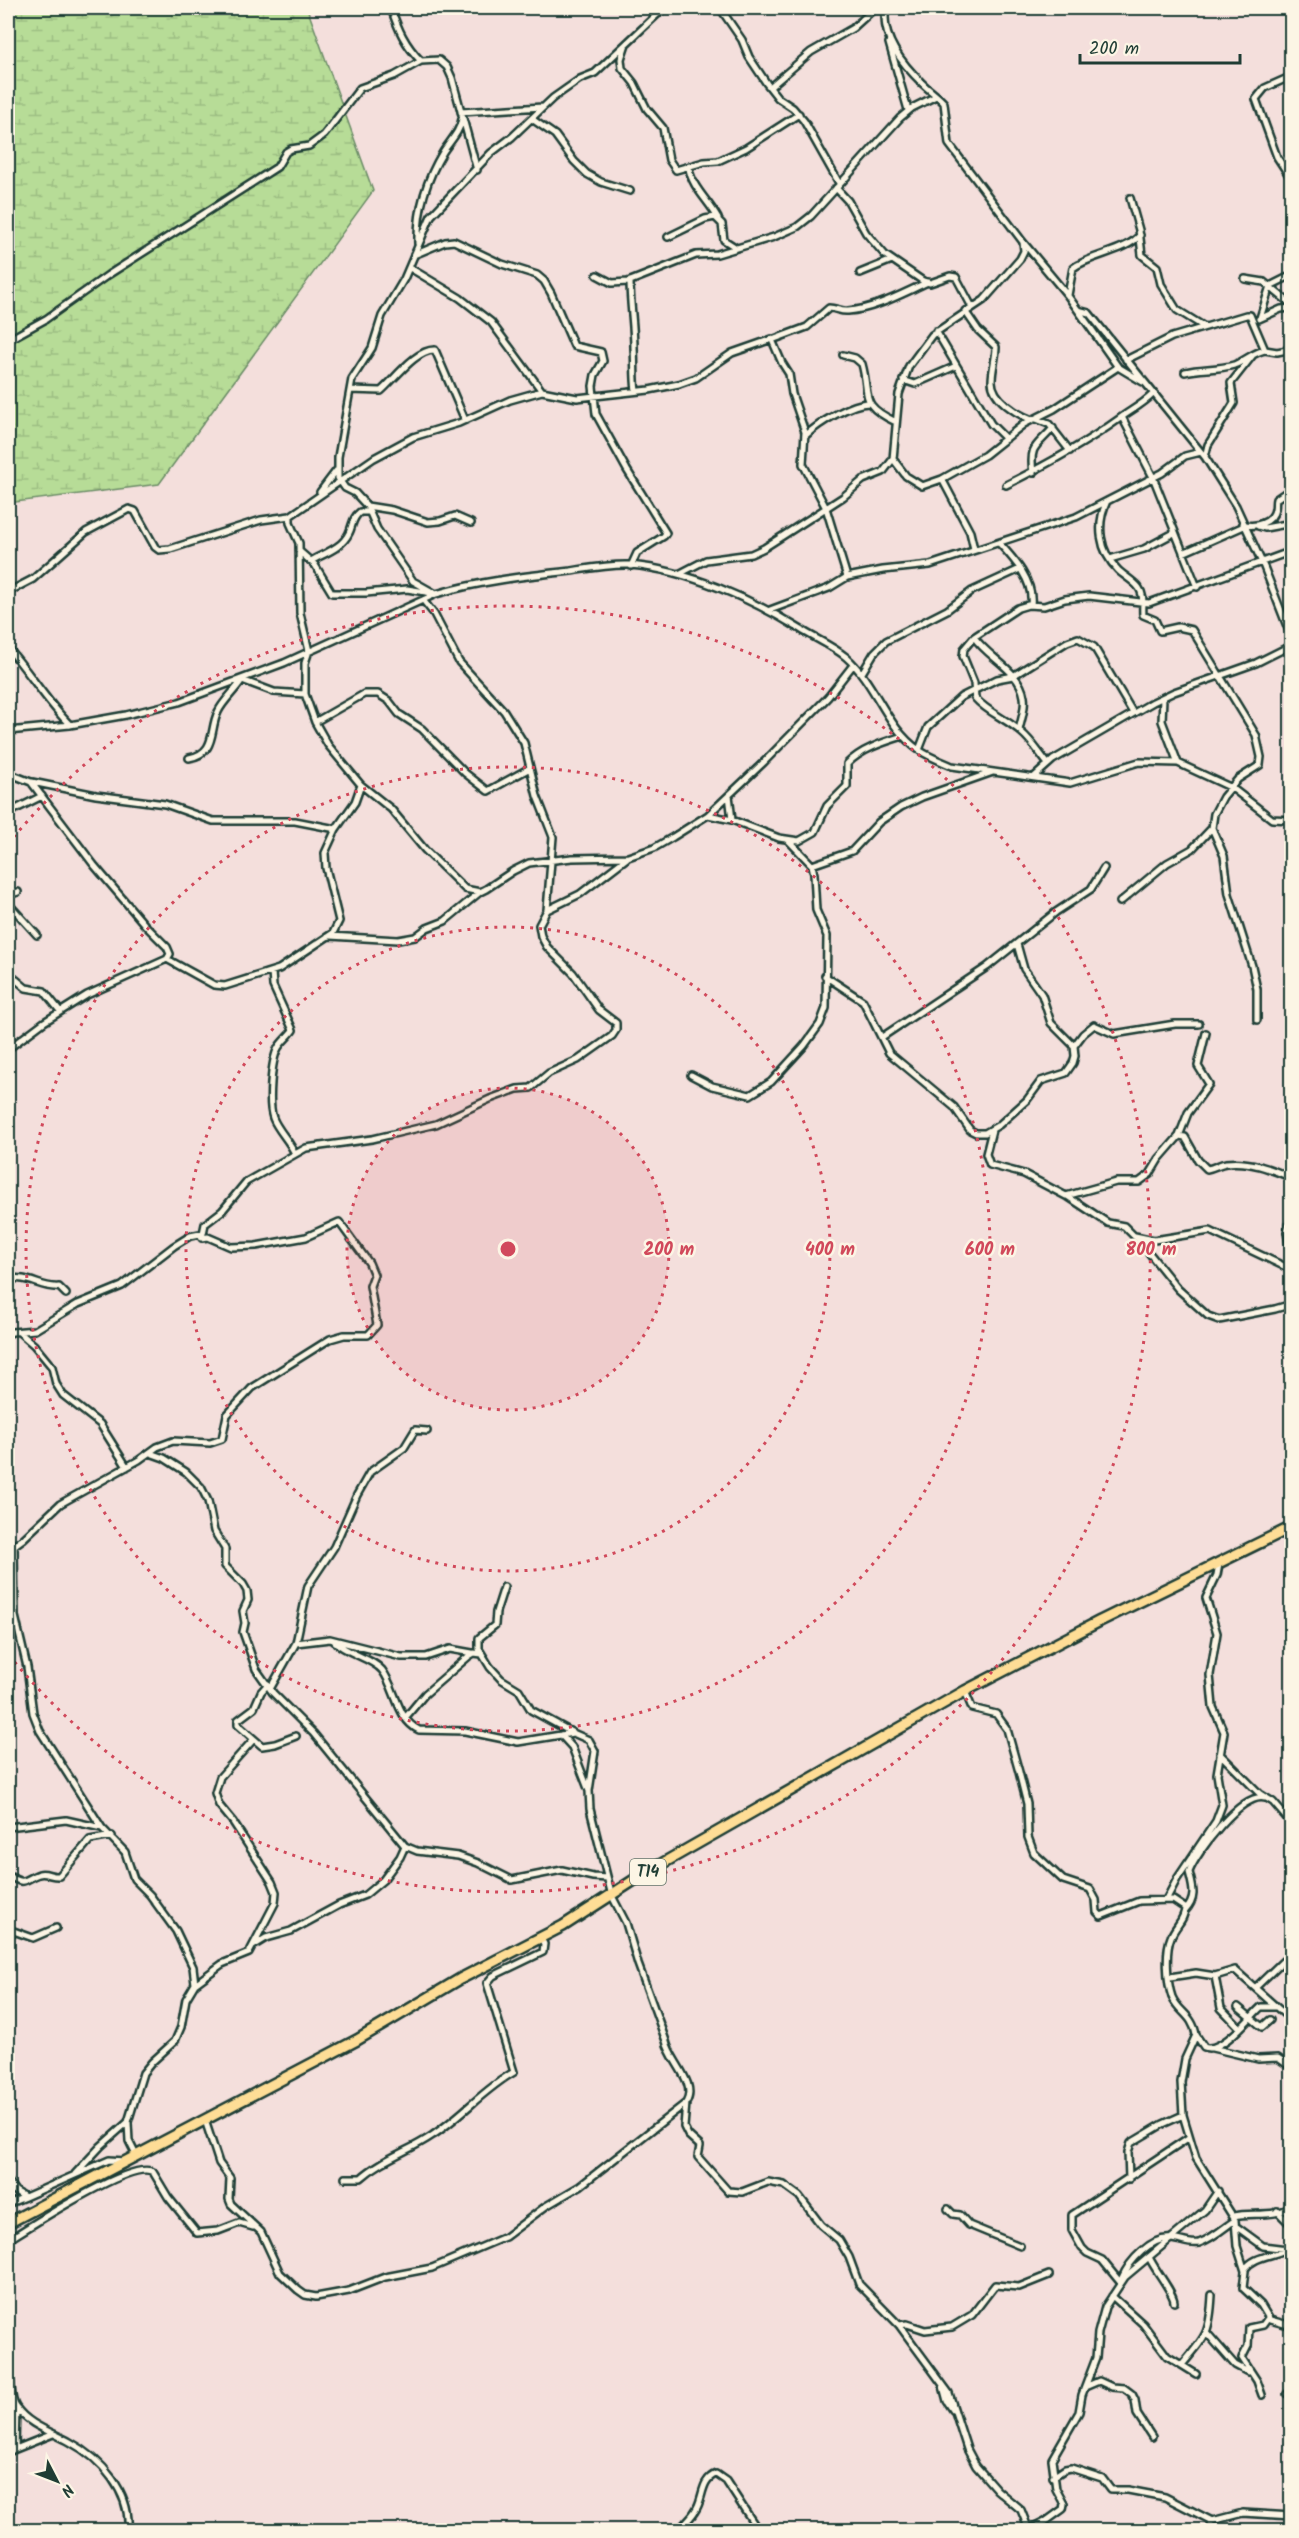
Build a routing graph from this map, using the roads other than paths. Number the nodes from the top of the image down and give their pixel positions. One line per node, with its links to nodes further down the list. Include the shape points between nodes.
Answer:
1 (392, 8): 8 (street, via 400,34)
2 (664, 8): 7 (street)
3 (720, 8): 10 (street)
4 (875, 8): 10 (street)
5 (886, 8): 6 (street)
6 (889, 39): 11 (street); 13 (street)
7 (626, 43): 12 (street, via 594,73 568,87); 17 (street, via 622,68 663,128 674,168)
8 (421, 61): 14 (street, via 434,58 443,63 452,78); 49 (street, via 360,88 317,141 286,152 277,167)
9 (1292, 76): 19 (street, via 1265,88 1256,99 1277,157)
10 (770, 87): 15 (street)
11 (936, 96): 13 (street); 26 (street, via 946,108 950,144)
12 (544, 107): 14 (street); 16 (street)
13 (908, 110): 20 (street)
14 (462, 114): 18 (street); 27 (street, via 461,126 442,153 427,186)
15 (799, 114): 17 (street, via 739,151); 20 (street)
16 (532, 119): 18 (street); 21 (street, via 555,135 587,174)
17 (689, 168): 23 (street, via 693,183)
18 (477, 170): 27 (street, via 431,216)
19 (1292, 180)
20 (837, 185): 28 (street, via 797,227); 30 (street, via 866,233)
21 (630, 191)
22 (1130, 198): 24 (street)
23 (718, 218): 25 (street, via 705,219); 28 (street, via 724,240)
24 (1140, 235): 39 (street, via 1073,268); 46 (street, via 1142,255 1157,267 1161,285 1174,305 1181,314)
25 (668, 237)
26 (1023, 242): 39 (street); 40 (street, via 1020,259 987,298)
27 (418, 245): 29 (street)
28 (736, 247): 36 (street, via 717,254 696,255)
29 (414, 255): 31 (street); 64 (street, via 454,241 541,278 574,346 596,349 602,354)
30 (892, 260): 32 (street); 37 (street, via 917,279)
31 (410, 268): 60 (street, via 382,316 372,348 353,376); 61 (street, via 491,322)
32 (860, 273)
33 (597, 275): 36 (street, via 612,283)
34 (1292, 275): 38 (street)
35 (1245, 279): 38 (street)
36 (630, 281): 62 (street)
37 (928, 282): 40 (street, via 956,277); 48 (street, via 855,310 829,308 807,327)
38 (1270, 286): 41 (street); 44 (street)
39 (1068, 296): 42 (street)
40 (972, 306): 43 (street)
41 (1292, 306): 44 (street)
42 (1078, 310): 54 (street, via 1089,313); 56 (street)
43 (965, 311): 47 (street); 67 (street, via 996,347 992,381 996,395 1016,412)
44 (1260, 318): 45 (street)
45 (1252, 321): 46 (street, via 1246,315); 51 (street)
46 (1203, 326): 54 (street)
47 (936, 331): 55 (street); 58 (street, via 919,350)
48 (772, 339): 62 (street, via 732,353 696,378); 71 (street, via 789,374)
49 (8, 340)
50 (1292, 349): 51 (street)
51 (1265, 350): 53 (street)
52 (843, 354): 65 (street, via 862,364)
53 (1253, 355): 57 (street, via 1213,370); 74 (street, via 1233,379 1234,403)
54 (1126, 360): 59 (street)
55 (956, 366): 58 (street, via 915,384); 72 (street, via 991,424)
56 (1118, 367): 59 (street); 67 (street)
57 (1185, 372)
58 (903, 380): 69 (street)
59 (1143, 382): 63 (street)
60 (350, 390): 68 (street, via 381,391 404,367 435,350); 76 (street)
61 (542, 391): 64 (street, via 577,398); 68 (street)
62 (636, 392): 64 (street)
63 (1153, 394): 66 (street, via 1134,412); 74 (street)
64 (593, 396): 102 (street, via 600,422 666,533 637,554)
65 (869, 404): 69 (street); 71 (street, via 824,421)
66 (1122, 417): 73 (street); 78 (street)
67 (1033, 419): 70 (street); 72 (street)
68 (465, 420): 80 (street, via 413,436)
69 (896, 422): 75 (street)
70 (1053, 428): 73 (street); 77 (street, via 1033,448)
71 (805, 436): 86 (street, via 803,464)
72 (1006, 439): 79 (street)
73 (1070, 451): 77 (street)
74 (1203, 454): 78 (street, via 1179,459); 91 (street, via 1236,506)
75 (891, 462): 79 (street, via 922,486); 86 (street, via 880,474 860,482)
76 (336, 470): 80 (street); 83 (street)
77 (1033, 473): 81 (street)
78 (1153, 477): 84 (street); 93 (street)
79 (942, 479): 95 (street, via 970,532)
80 (340, 483): 83 (street); 85 (street)
81 (1006, 485)
82 (1292, 488): 92 (street, via 1276,499 1275,510)
83 (314, 498): 88 (street)
84 (1107, 501): 94 (street, via 1076,517); 99 (street, via 1100,536)
85 (367, 506): 87 (street); 89 (street, via 428,522 455,516)
86 (826, 508): 104 (street, via 758,552 714,557); 105 (street)
87 (370, 512): 100 (street, via 355,516 347,537 337,548); 110 (street, via 377,529 413,581)
88 (290, 516): 96 (street); 106 (street, via 261,520 159,550 135,511 129,509 86,532)
89 (471, 523)
90 (1292, 523): 92 (street)
91 (1243, 525): 92 (street); 98 (street); 101 (street)
92 (1256, 526)
93 (1174, 533): 98 (street); 99 (street, via 1144,549)
94 (999, 543): 95 (street); 103 (street)
95 (974, 549): 105 (street, via 930,565)
96 (299, 551): 100 (street); 119 (street, via 300,612)
97 (1292, 551): 101 (street)
98 (1183, 553): 108 (street)
99 (1110, 559): 112 (street, via 1139,587)
100 (311, 561): 110 (street, via 332,592 407,589)
101 (1261, 561): 108 (street); 116 (street)
102 (631, 566): 104 (street); 110 (street, via 484,581)
103 (1020, 569): 113 (street, via 1032,596); 121 (street, via 972,591 947,610 886,641)
104 (678, 574): 114 (street)
105 (848, 577): 114 (street)
106 (27, 582): 107 (street); 109 (street)
107 (8, 587)
108 (1197, 587): 112 (street)
109 (8, 592)
110 (436, 594): 111 (street)
111 (423, 600): 119 (street); 138 (street, via 459,662 504,711 521,737)
112 (1143, 604): 113 (street, via 1094,596); 123 (street, via 1143,615 1155,620 1160,632 1178,627 1192,630)
113 (1031, 605): 115 (street, via 1009,612)
114 (770, 610): 120 (street, via 846,656)
115 (974, 638): 122 (street); 126 (street, via 963,652)
116 (1292, 639)
117 (1292, 645): 123 (street)
118 (8, 648): 130 (street)
119 (309, 651): 124 (street); 125 (street)
120 (854, 665): 121 (street); 145 (street, via 814,712)
121 (862, 673): 133 (street)
122 (1013, 676): 126 (street, via 997,679); 128 (street, via 1078,638 1094,647); 131 (street, via 1024,697)
123 (1220, 677): 127 (street); 144 (street, via 1256,735 1261,757 1260,765 1238,779)
124 (242, 680): 125 (street, via 274,692); 130 (street, via 155,708); 135 (street, via 218,712 210,743 197,756)
125 (305, 694): 129 (street)
126 (975, 694): 131 (street, via 993,714); 134 (street, via 966,694 934,720)
127 (1163, 698): 128 (street); 137 (street, via 1162,721)
128 (1133, 713): 136 (street)
129 (315, 722): 138 (street, via 364,694 378,694 488,791); 143 (street, via 328,745)
130 (70, 725): 132 (street)
131 (1019, 730): 136 (street)
132 (8, 731)
133 (903, 736): 134 (street); 153 (street, via 882,742 852,759 847,764 847,786 827,806 815,832 805,839)
134 (919, 750): 139 (street, via 952,765)
135 (189, 758)
136 (1048, 764): 141 (street)
137 (1178, 764): 141 (street, via 1139,762 1070,783); 144 (street)
138 (530, 768): 155 (street, via 553,832)
139 (995, 772): 141 (street); 156 (street, via 901,807 879,822 852,851)
140 (8, 773): 142 (street)
141 (1034, 777)
142 (31, 782): 146 (street); 152 (street, via 165,804 213,821 294,821)
143 (361, 785): 152 (street, via 351,809); 159 (street, via 391,808 460,886)
144 (1232, 788): 150 (street, via 1272,819); 151 (street, via 1218,805)
145 (729, 794): 148 (street); 149 (street)
146 (42, 796): 147 (street); 168 (street, via 94,866 170,951)
147 (8, 813)
148 (708, 815): 149 (street); 154 (street, via 654,848)
149 (732, 820): 153 (street)
150 (1292, 820)
151 (1212, 828): 161 (street, via 1192,849 1167,863); 173 (street, via 1224,856 1231,903 1252,966)
152 (336, 829): 166 (street, via 325,853 339,921)
153 (788, 840): 156 (street)
154 (628, 857): 155 (street); 164 (street, via 580,894)
155 (551, 862): 159 (street, via 524,865); 164 (street)
156 (812, 865): 171 (street, via 816,910 827,936)
157 (1104, 868): 167 (street, via 1091,889)
158 (18, 892): 160 (street)
159 (480, 892): 166 (street, via 446,921 414,937 398,940)
160 (8, 895)
161 (1120, 902)
162 (8, 903): 163 (street); 165 (street)
163 (8, 909)
164 (547, 910): 182 (street, via 539,925 543,941 573,973 599,1010 616,1023 612,1036 531,1088 499,1095 446,1121)
165 (37, 935)
166 (330, 936): 170 (street)
167 (1017, 944): 176 (street); 177 (street, via 1024,969 1042,995 1051,1023)
168 (167, 959): 170 (street, via 219,986); 172 (street)
169 (8, 970): 172 (street, via 26,988 44,991)
170 (272, 972): 182 (street, via 273,986 293,1030 279,1045 275,1057 272,1116)
171 (825, 976): 176 (street, via 866,1004); 179 (street, via 826,1008 820,1024 771,1082 746,1095)
172 (60, 1011): 178 (street)
173 (1257, 1020)
174 (1199, 1024): 177 (street, via 1114,1034 1094,1025)
175 (1206, 1033): 181 (street, via 1198,1066 1209,1084 1183,1120)
176 (882, 1037): 180 (street, via 889,1053 954,1107 970,1130 980,1134)
177 (1074, 1046): 180 (street, via 1075,1056 1066,1073 1041,1081 1027,1100)
178 (8, 1049)
179 (690, 1075)
180 (992, 1130): 184 (street, via 986,1154 990,1165 1024,1173)
181 (1179, 1136): 183 (street, via 1185,1137 1207,1169 1227,1163 1260,1166); 184 (street, via 1146,1179 1116,1182)
182 (296, 1154): 187 (street, via 246,1182 222,1211 205,1224)
183 (1292, 1178)
184 (1067, 1196): 186 (street, via 1108,1224 1121,1225)
185 (1292, 1215): 188 (street, via 1287,1232)
186 (1135, 1236): 189 (street, via 1154,1240 1210,1231); 192 (street, via 1178,1289 1208,1316 1219,1320)
187 (202, 1238): 193 (street, via 200,1234 190,1236 122,1287 78,1304 35,1330); 196 (street, via 238,1248 256,1246 306,1236 341,1222 372,1269 370,1286 377,1325 368,1335 330,1339 252,1388 227,1415 222,1439 210,1443 168,1442)
188 (1292, 1263)
189 (1292, 1270)
190 (8, 1280): 191 (street, via 27,1279 47,1288 59,1287)
191 (66, 1294)
192 (1292, 1304)
193 (19, 1332): 194 (street); 197 (street, via 52,1367 63,1395 100,1424)
194 (8, 1334)
195 (427, 1431): 204 (street, via 415,1430 404,1448 367,1477 334,1547 308,1586)
196 (150, 1453): 197 (street); 207 (street, via 192,1476 205,1495 214,1531 225,1549 225,1566 246,1587 244,1637 254,1666)
197 (127, 1467): 199 (street, via 60,1504)
198 (1292, 1527): 201 (highway, T14)
199 (14, 1547): 200 (street); 219 (street, via 15,1617 36,1722)
200 (8, 1550)
201 (1219, 1564): 208 (highway, T14); 214 (street, via 1206,1598 1217,1633 1210,1675 1213,1707 1224,1732)
202 (504, 1587): 206 (street, via 495,1625 478,1642)
203 (334, 1641): 204 (street); 205 (street, via 401,1657 426,1657 450,1649); 209 (street, via 381,1670)
204 (296, 1643): 207 (street)
205 (472, 1653): 206 (street); 209 (street, via 425,1694)
206 (482, 1654): 210 (street, via 496,1675 519,1690 533,1712)
207 (269, 1687): 213 (street, via 238,1722); 221 (street, via 313,1733)
208 (965, 1691): 224 (highway, T14); 225 (street, via 972,1708 996,1714 1007,1729 1027,1804 1028,1837 1039,1858 1063,1880 1090,1889 1101,1916 1139,1901)
209 (405, 1718): 211 (street, via 419,1730 465,1731 518,1742)
210 (573, 1733): 211 (street); 215 (street, via 588,1738 594,1746)
211 (561, 1735): 215 (street, via 572,1747)
212 (296, 1736): 213 (street, via 265,1746)
213 (253, 1740): 230 (street, via 220,1776 215,1793 219,1806 275,1888 275,1903)
214 (1221, 1755): 216 (street); 225 (street, via 1217,1774 1220,1812)
215 (589, 1791): 223 (street)
216 (1265, 1798): 217 (street); 226 (street, via 1250,1799 1229,1816 1193,1863 1189,1872 1193,1899)
217 (1292, 1824)
218 (8, 1827): 219 (street, via 66,1820)
219 (102, 1828): 220 (street)
220 (112, 1836): 222 (street, via 90,1840 59,1876 38,1874 20,1881); 234 (street, via 129,1858 134,1879 185,1946)
221 (405, 1846): 223 (street, via 458,1856 512,1880 562,1870); 230 (street, via 383,1880 365,1895)
222 (8, 1875)
223 (607, 1878): 224 (street)
224 (612, 1896): 229 (highway, T14); 247 (street, via 626,1923 669,2053 689,2086)
225 (1166, 1900): 226 (street, via 1183,1905)
226 (1185, 1911): 233 (street, via 1169,1943)
227 (56, 1928): 228 (street, via 33,1938)
228 (8, 1929)
229 (541, 1938): 249 (highway, T14); 255 (street, via 543,1952 487,1983 514,2072 433,2136 372,2168 361,2178)
230 (251, 1947): 234 (street, via 245,1956 222,1964)
231 (1292, 1962): 235 (street, via 1283,1961)
232 (1215, 1976): 233 (street, via 1196,1972); 235 (street, via 1235,1970); 243 (street, via 1221,2008)
233 (1170, 1977): 244 (street, via 1173,1998 1191,2019)
234 (195, 1984): 250 (street, via 186,1999 178,2037 143,2073)
235 (1256, 1987): 236 (street)
236 (1268, 2000): 238 (street); 239 (street)
237 (1238, 2007): 240 (street)
238 (1261, 2007): 239 (street); 240 (street)
239 (1275, 2007): 242 (street)
240 (1250, 2018): 241 (street, via 1262,2027); 243 (street)
241 (1270, 2020)
242 (1292, 2021)
243 (1240, 2028): 245 (street)
244 (1196, 2036): 245 (street, via 1204,2047); 248 (street, via 1185,2059 1181,2082)
245 (1212, 2048): 246 (street, via 1258,2059 1278,2058)
246 (1292, 2068)
247 (686, 2103): 268 (street, via 580,2186 514,2231 427,2269 385,2277 349,2291 311,2297 280,2273); 282 (street, via 686,2132 699,2142 698,2157 722,2186 736,2193 768,2182 790,2188 844,2247 864,2291)
248 (1183, 2115): 251 (street); 256 (street, via 1131,2143)
249 (205, 2120): 252 (highway, T14); 268 (street, via 219,2163 230,2178 231,2204)
250 (128, 2121): 252 (street, via 129,2141); 254 (street)
251 (1188, 2138): 256 (street); 259 (street)
252 (136, 2155): 253 (highway, T14)
253 (125, 2161): 254 (street, via 108,2160); 266 (highway, T14)
254 (75, 2174): 260 (street)
255 (345, 2178)
256 (1129, 2179): 277 (street, via 1072,2215 1072,2230 1082,2248 1102,2260)
257 (8, 2181): 258 (street)
258 (11, 2188): 260 (street); 261 (street)
259 (1218, 2191): 265 (street); 270 (street, via 1205,2211)
260 (25, 2197): 261 (street)
261 (9, 2203)
262 (1292, 2206): 264 (street)
263 (948, 2209): 272 (street, via 969,2224)
264 (1277, 2211): 265 (street); 267 (street)
265 (1234, 2218): 269 (street); 270 (street, via 1200,2242)
266 (8, 2223)
267 (1292, 2226)
268 (255, 2227): 271 (street, via 239,2223 197,2233 153,2172 142,2169 76,2199)
269 (1237, 2227): 273 (street, via 1263,2246); 275 (street, via 1237,2246)
270 (1172, 2239): 274 (street); 277 (street, via 1154,2243 1134,2258)
271 (8, 2240)
272 (1020, 2246)
273 (1289, 2248): 275 (street, via 1253,2260)
274 (1149, 2257): 277 (street); 280 (street, via 1174,2295)
275 (1245, 2269): 281 (street, via 1243,2288 1261,2305)
276 (1049, 2275): 282 (street, via 1024,2287 995,2285 972,2315 952,2327 925,2330)
277 (1120, 2282): 279 (street)
278 (1212, 2295): 284 (street)
279 (1112, 2296): 285 (street, via 1143,2324 1167,2356); 286 (street, via 1103,2312)
280 (1174, 2302)
281 (1268, 2319): 283 (street); 288 (street, via 1249,2329 1242,2359)
282 (899, 2325): 304 (street, via 951,2398 976,2466 1021,2510)
283 (1292, 2326)
284 (1207, 2333): 285 (street); 288 (street, via 1234,2365)
285 (1182, 2365): 289 (street)
286 (1094, 2366): 290 (street); 291 (street)
287 (8, 2371): 293 (street)
288 (1250, 2372): 292 (street)
289 (1196, 2374)
290 (1097, 2381): 291 (street); 295 (street, via 1132,2394 1137,2414)
291 (1085, 2387): 298 (street, via 1079,2412 1053,2455)
292 (1262, 2395)
293 (16, 2407): 294 (street); 296 (street)
294 (53, 2434): 296 (street); 301 (street, via 80,2448 114,2481 128,2508)
295 (1152, 2437)
296 (15, 2449): 297 (street)
297 (8, 2452)
298 (1053, 2477): 300 (street, via 1071,2468 1102,2478 1111,2490 1165,2497); 304 (street, via 1064,2509)
299 (1292, 2516): 300 (street, via 1243,2513)
300 (1210, 2520): 305 (street)
301 (128, 2530)
302 (680, 2530): 303 (street, via 696,2510 705,2483 716,2474 726,2481)
303 (758, 2530)
304 (1029, 2530)
305 (1211, 2530)

